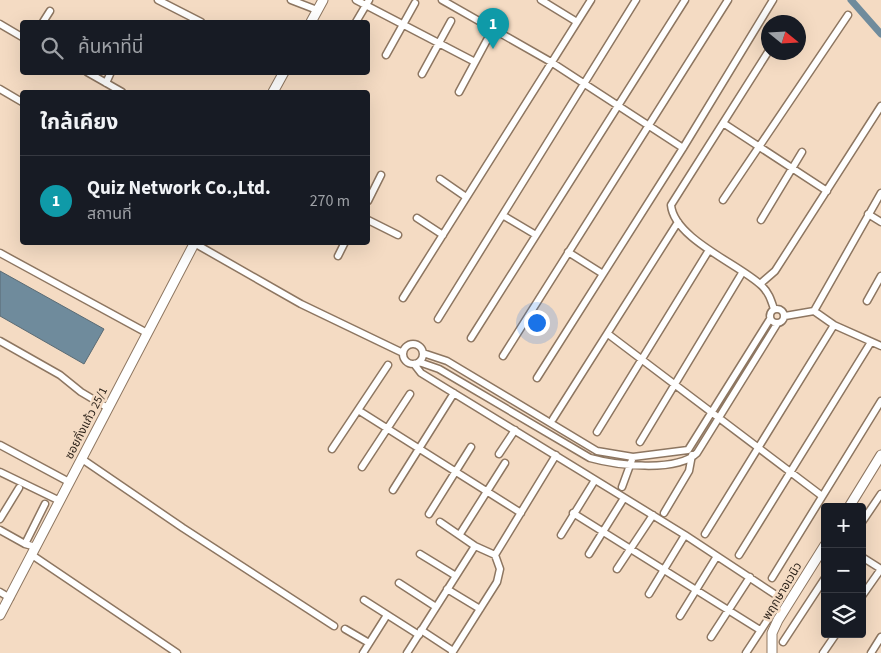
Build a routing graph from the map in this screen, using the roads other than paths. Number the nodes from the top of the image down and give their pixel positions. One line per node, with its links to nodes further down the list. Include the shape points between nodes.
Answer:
1 (158, 0): 18 (street)
2 (291, 0): 14 (street)
3 (323, 0): 14 (street)
4 (356, 0): 12 (street)
5 (442, 0): 31 (street)
6 (541, 0): 22 (street)
7 (591, 0): 22 (street)
8 (636, 0): 37 (street)
9 (685, 0): 43 (street)
10 (728, 0): 46 (street)
11 (773, 0): 48 (street)
12 (368, 2): 20 (street); 23 (street)
13 (415, 2): 23 (street)
14 (317, 10): 19 (street)
15 (50, 11): 17 (street)
16 (848, 15): 47 (street)
17 (44, 20)
18 (197, 20)
19 (312, 20)
20 (357, 20)
21 (451, 21): 27 (street)
22 (577, 22): 31 (street)
23 (402, 23): 27 (street); 28 (street)
24 (0, 24): 25 (street)
25 (20, 36)
26 (487, 40): 30 (street)
27 (439, 43): 30 (street); 32 (street)
28 (386, 56)
29 (763, 60): 45 (street)
30 (475, 62): 41 (street)
31 (551, 62): 37 (street); 56 (street)
32 (422, 74)
33 (92, 75): 36 (street)
34 (110, 75): 36 (street)
35 (282, 75): 40 (street)
36 (106, 83): 39 (street)
37 (585, 84): 43 (street); 59 (street)
38 (0, 89): 42 (street)
39 (118, 90)
40 (274, 90)
41 (459, 92)
42 (20, 101)
43 (618, 106): 46 (street); 67 (street)
44 (881, 106): 53 (street)
45 (723, 123): 47 (street); 63 (street, via 672,206)
46 (648, 126): 48 (street); 72 (street)
47 (758, 146): 50 (street); 57 (street)
48 (683, 148): 76 (street)
49 (802, 152): 50 (street)
50 (793, 169): 53 (street); 61 (street)
51 (381, 175): 55 (street)
52 (440, 179): 56 (street)
53 (827, 191): 78 (street, via 775,271)
54 (881, 193): 58 (street)
55 (370, 197)
56 (466, 197): 66 (street)
57 (723, 200)
58 (868, 214): 64 (street); 82 (street)
59 (504, 216): 67 (street); 84 (street)
60 (418, 218): 66 (street)
61 (761, 220)
62 (370, 221): 65 (street)
63 (678, 222): 71 (street); 89 (street)
64 (881, 222)
65 (398, 235)
66 (442, 235): 79 (street)
67 (536, 235): 90 (street)
68 (193, 245): 88 (street, ซอยกิ่งแก้ว 25/1)
69 (198, 245): 94 (street, via 301,304)
70 (344, 245): 74 (street)
71 (709, 250): 75 (street); 97 (street)
72 (568, 252): 76 (street); 96 (street)
73 (0, 253): 88 (street)
74 (338, 256)
75 (742, 273): 78 (street); 103 (street)
76 (603, 274): 101 (street)
77 (881, 276): 80 (street)
78 (760, 284): 81 (street, via 769,294)
79 (403, 298)
80 (867, 301)
81 (774, 310): 83 (street, via 782,310); 85 (street)
82 (814, 311): 83 (street); 87 (street)
83 (785, 316): 86 (street)
84 (438, 319)
85 (770, 319): 86 (street); 109 (street)
86 (777, 324): 110 (street)
87 (834, 325): 92 (street); 120 (street)
88 (147, 333): 107 (street, ซอยกิ่งแก้ว 25/1)
89 (608, 334): 97 (street); 112 (street)
90 (472, 338)
91 (0, 341): 107 (street, via 60,375)
92 (871, 342): 93 (street); 135 (street)
93 (881, 346)
94 (403, 353): 95 (street, via 406,345 413,343 420,346); 98 (street, via 406,362)
95 (423, 353): 98 (street); 100 (street)
96 (503, 356)
97 (642, 360): 103 (street); 116 (street)
98 (417, 363): 102 (street, via 439,369); 105 (street, via 421,372)
99 (388, 365): 108 (street)
100 (463, 370): 102 (street); 111 (street)
101 (537, 378)
102 (457, 380): 113 (street)
103 (675, 385): 109 (street); 117 (street)
104 (410, 394): 114 (street)
105 (454, 394): 115 (street); 122 (street)
106 (881, 401): 143 (street)
107 (108, 408): 129 (street, ซอยกิ่งแก้ว 25/1)
108 (358, 410): 114 (street); 121 (street)
109 (711, 412): 110 (street); 123 (street)
110 (720, 418): 120 (street); 128 (street)
111 (542, 419): 113 (street); 127 (street, via 596,451)
112 (553, 419)
113 (537, 428): 132 (street, via 590,458)
114 (387, 429): 122 (street); 131 (street)
115 (515, 430): 124 (street); 125 (street)
116 (597, 432)
117 (640, 442)
118 (0, 445): 137 (street)
119 (471, 447): 134 (street)
120 (758, 448): 135 (street); 159 (street)
121 (332, 449)
122 (418, 449): 134 (street); 140 (street)
123 (688, 450): 127 (street); 128 (street)
124 (499, 454)
125 (556, 455): 136 (street); 148 (street)
126 (881, 455): 146 (street)
127 (633, 457): 132 (street)
128 (693, 457): 132 (street); 150 (street, via 689,471)
129 (82, 459): 137 (street, ซอยกิ่งแก้ว 25/1); 194 (street)
130 (505, 462): 141 (street)
131 (362, 467)
132 (631, 467): 138 (street)
133 (0, 472): 145 (street)
134 (455, 472): 141 (street); 151 (street)
135 (790, 472): 143 (street); 170 (street)
136 (595, 480): 144 (street); 149 (street)
137 (69, 482): 145 (street, ซอยกิ่งแก้ว 25/1)
138 (622, 487)
139 (19, 488): 154 (street)
140 (393, 490)
141 (487, 492): 148 (street); 158 (street)
142 (881, 494): 153 (street)
143 (822, 496): 178 (street)
144 (624, 498): 152 (street); 157 (street)
145 (60, 501): 166 (street, ซอยกิ่งแก้ว 25/1)
146 (851, 503)
147 (45, 504): 162 (street)
148 (521, 513): 169 (street)
149 (573, 513): 157 (street); 160 (street)
150 (664, 513)
151 (429, 514)
152 (654, 516): 161 (street); 165 (street)
153 (866, 516)
154 (0, 519)
155 (440, 522): 158 (street)
156 (0, 530): 162 (street)
157 (603, 532): 165 (street); 168 (street)
158 (460, 534): 163 (street)
159 (705, 534)
160 (561, 535)
161 (685, 535): 171 (street); 175 (street)
162 (25, 544): 166 (street)
163 (474, 546): 169 (street); 176 (street)
164 (824, 548): 208 (street, พฤกษาอเวนิว, via 778,620 772,633)
165 (631, 550): 173 (street); 175 (street)
166 (34, 551): 186 (street, ซอยกิ่งแก้ว 25/1); 205 (street)
167 (420, 554): 176 (street)
168 (589, 554)
169 (495, 555): 189 (street, via 499,576)
170 (739, 555)
171 (717, 556): 177 (street); 182 (street)
172 (866, 560): 174 (street)
173 (618, 569)
174 (881, 569): 184 (street)
175 (663, 570): 182 (street); 185 (street)
176 (456, 576): 181 (street)
177 (750, 577): 191 (street); 196 (street, via 780,601)
178 (772, 578)
179 (399, 583): 188 (street)
180 (821, 584): 201 (street)
181 (447, 589): 188 (street); 189 (street)
182 (696, 590): 191 (street); 193 (street)
183 (0, 592): 186 (street)
184 (864, 593)
185 (648, 594)
186 (10, 598): 190 (street, ซอยกิ่งแก้ว 25/1)
187 (364, 600): 192 (street)
188 (436, 607): 197 (street)
189 (480, 609): 204 (street)
190 (1, 610)
191 (729, 611): 196 (street); 198 (street)
192 (387, 614): 197 (street); 202 (street)
193 (680, 616)
194 (334, 626)
195 (345, 629): 202 (street)
196 (760, 630): 207 (street)
197 (420, 632): 204 (street); 206 (street)
198 (711, 637)
199 (881, 637): 210 (street)
200 (833, 638): 209 (street)
201 (783, 642)
202 (369, 644): 203 (street)
203 (366, 652)
204 (452, 652)
205 (177, 653)
206 (407, 653)
207 (746, 653)
208 (772, 653)
209 (823, 653)
210 (870, 653)

